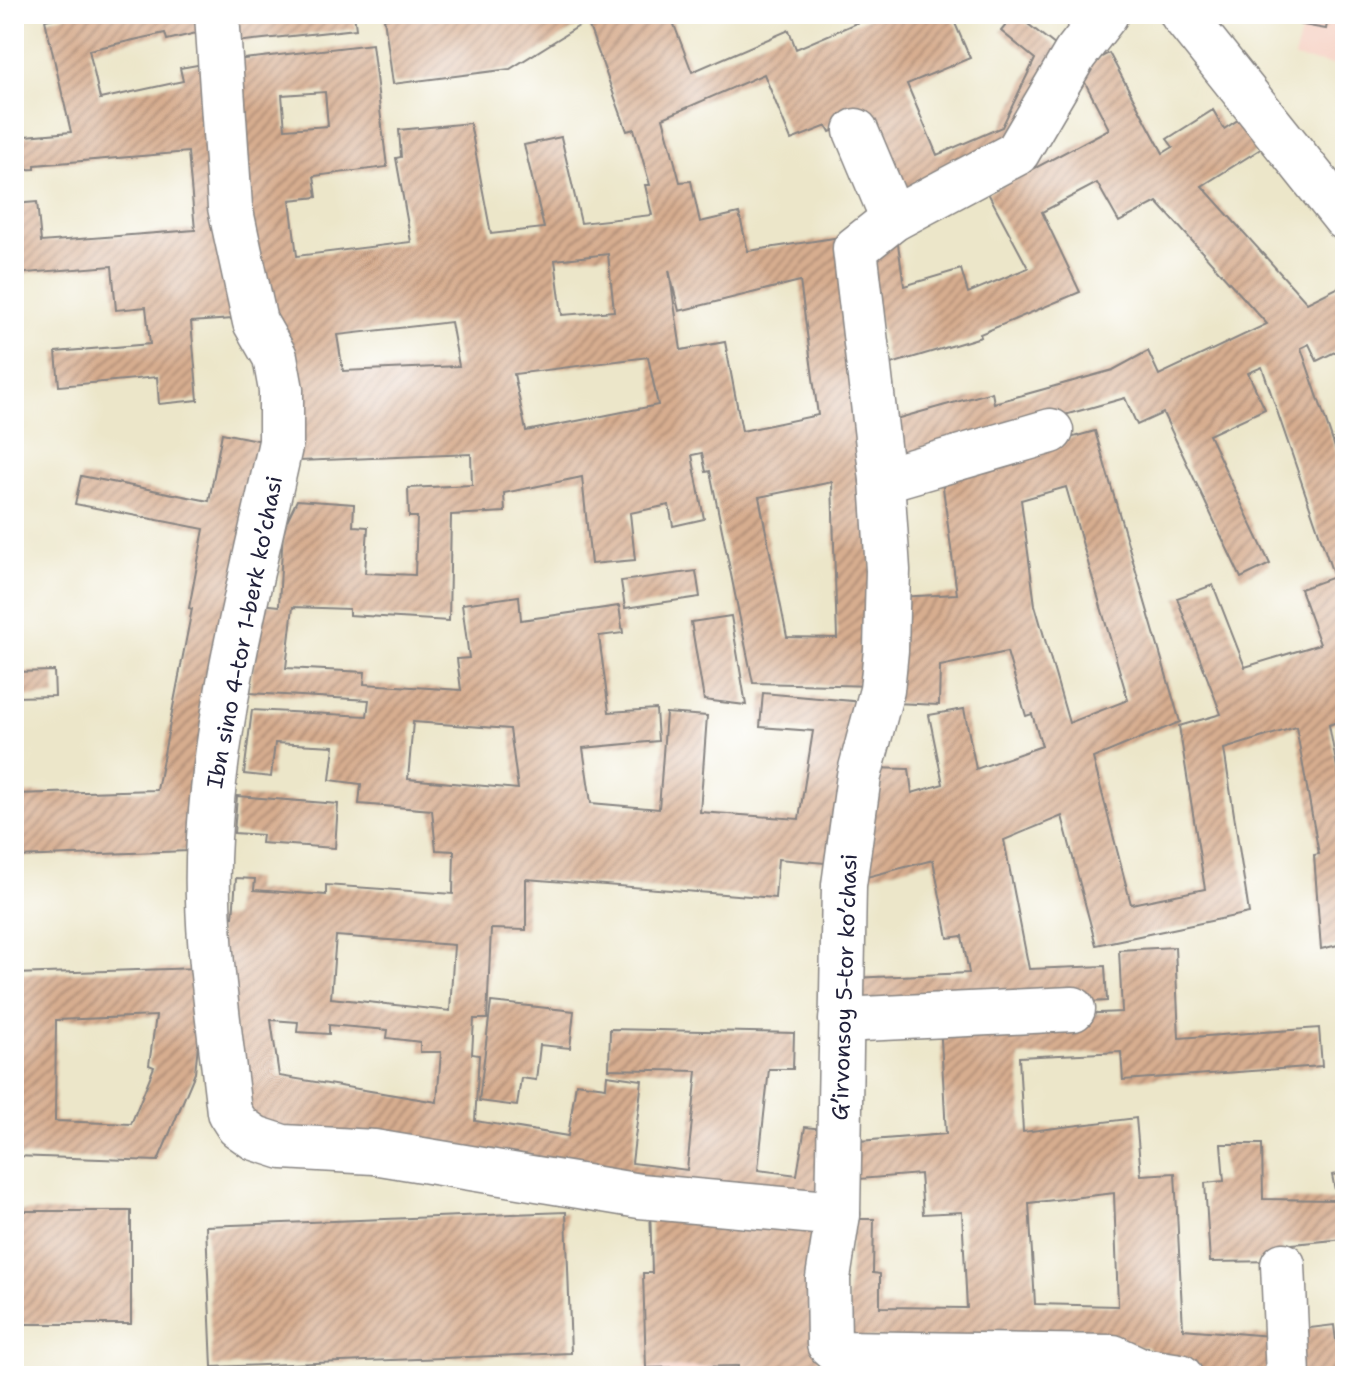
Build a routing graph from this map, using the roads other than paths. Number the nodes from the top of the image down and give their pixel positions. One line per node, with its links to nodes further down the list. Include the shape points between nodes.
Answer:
1 (217, 14): 11 (street, Ibn sino 4-tor 1-berk koʼchasi, via 230,207 255,322 275,357 281,390 281,442 218,748 209,839 208,920 229,1112 255,1138 283,1147 374,1152 640,1196)
2 (1106, 14): 6 (street, Gʼirvonsoy 5-tor koʼchasi, via 1075,54 1017,153)
3 (1182, 14): 5 (street)
4 (856, 131): 6 (street)
5 (1345, 218)
6 (893, 219): 8 (street, Gʼirvonsoy 5-tor koʼchasi, via 860,243 854,257)
7 (1051, 431): 8 (street)
8 (882, 480): 10 (street, Gʼirvonsoy 5-tor koʼchasi, via 886,650 882,690 859,776 844,885)
9 (1073, 1009): 10 (street)
10 (841, 1020): 11 (street, Gʼirvonsoy 5-tor koʼchasi)
11 (838, 1214): 13 (street, Gʼirvonsoy 5-tor koʼchasi, via 828,1278 829,1344 834,1351 1113,1357 1141,1370)
12 (1283, 1265): 14 (street)
13 (1180, 1376)
14 (1288, 1376)

